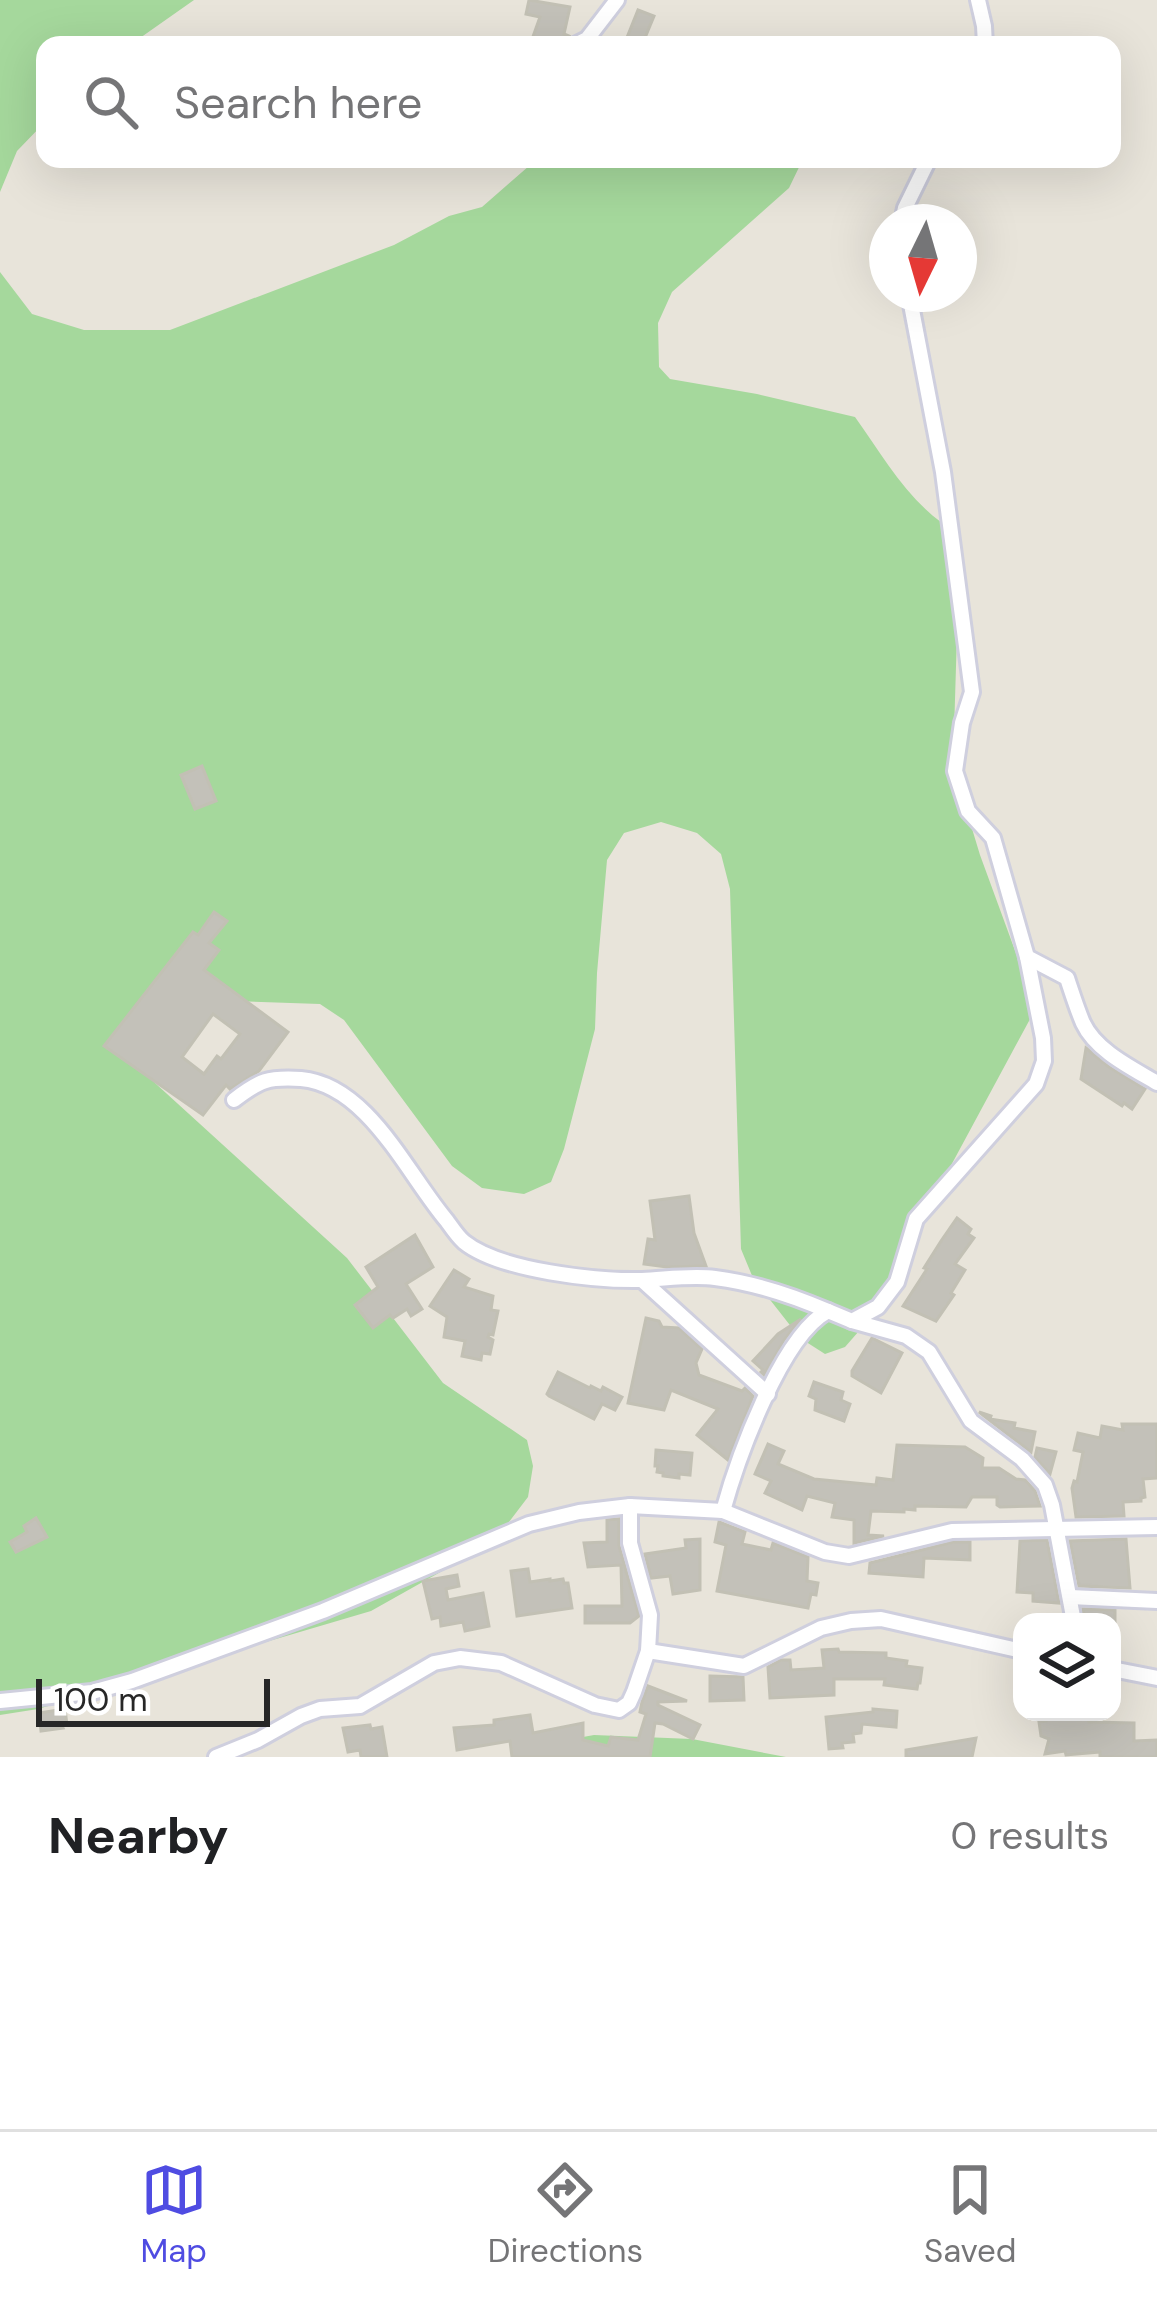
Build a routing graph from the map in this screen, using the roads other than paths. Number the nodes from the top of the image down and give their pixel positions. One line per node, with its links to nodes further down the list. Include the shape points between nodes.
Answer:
1 (617, 0): 3 (street)
2 (978, 0): 4 (street)
3 (589, 36)
4 (985, 36)
5 (925, 168): 6 (street)
6 (907, 204)
7 (913, 312): 8 (street, via 972,692 955,771 968,811 993,838)
8 (1027, 957): 9 (street, via 1067,978 1094,1039); 13 (street, via 1043,1038 1036,1084 916,1219 897,1282 878,1307)
9 (1157, 1083)
10 (234, 1100): 11 (street, via 274,1077 340,1092 365,1111 464,1243 536,1268)
11 (642, 1280): 12 (street, via 712,1277 782,1291); 14 (street)
12 (829, 1311): 13 (street); 14 (street, via 783,1361)
13 (852, 1321): 18 (street, via 906,1336 929,1352 971,1420 1045,1485)
14 (768, 1394): 16 (street)
15 (630, 1506): 16 (street); 23 (street, via 630,1543 650,1615); 26 (street, via 529,1524 132,1681)
16 (723, 1511): 18 (street, via 849,1556 952,1531)
17 (1157, 1527): 18 (street)
18 (1057, 1528): 19 (street)
19 (1070, 1598): 20 (street); 21 (street)
20 (1157, 1601)
21 (1072, 1613)
22 (1013, 1649): 23 (street, via 881,1618 821,1628 744,1666)
23 (648, 1651): 27 (street, via 620,1710 501,1663 460,1658 434,1663 360,1706 320,1709)
24 (1121, 1671): 25 (street)
25 (1157, 1678)
26 (0, 1701)
27 (217, 1757)

